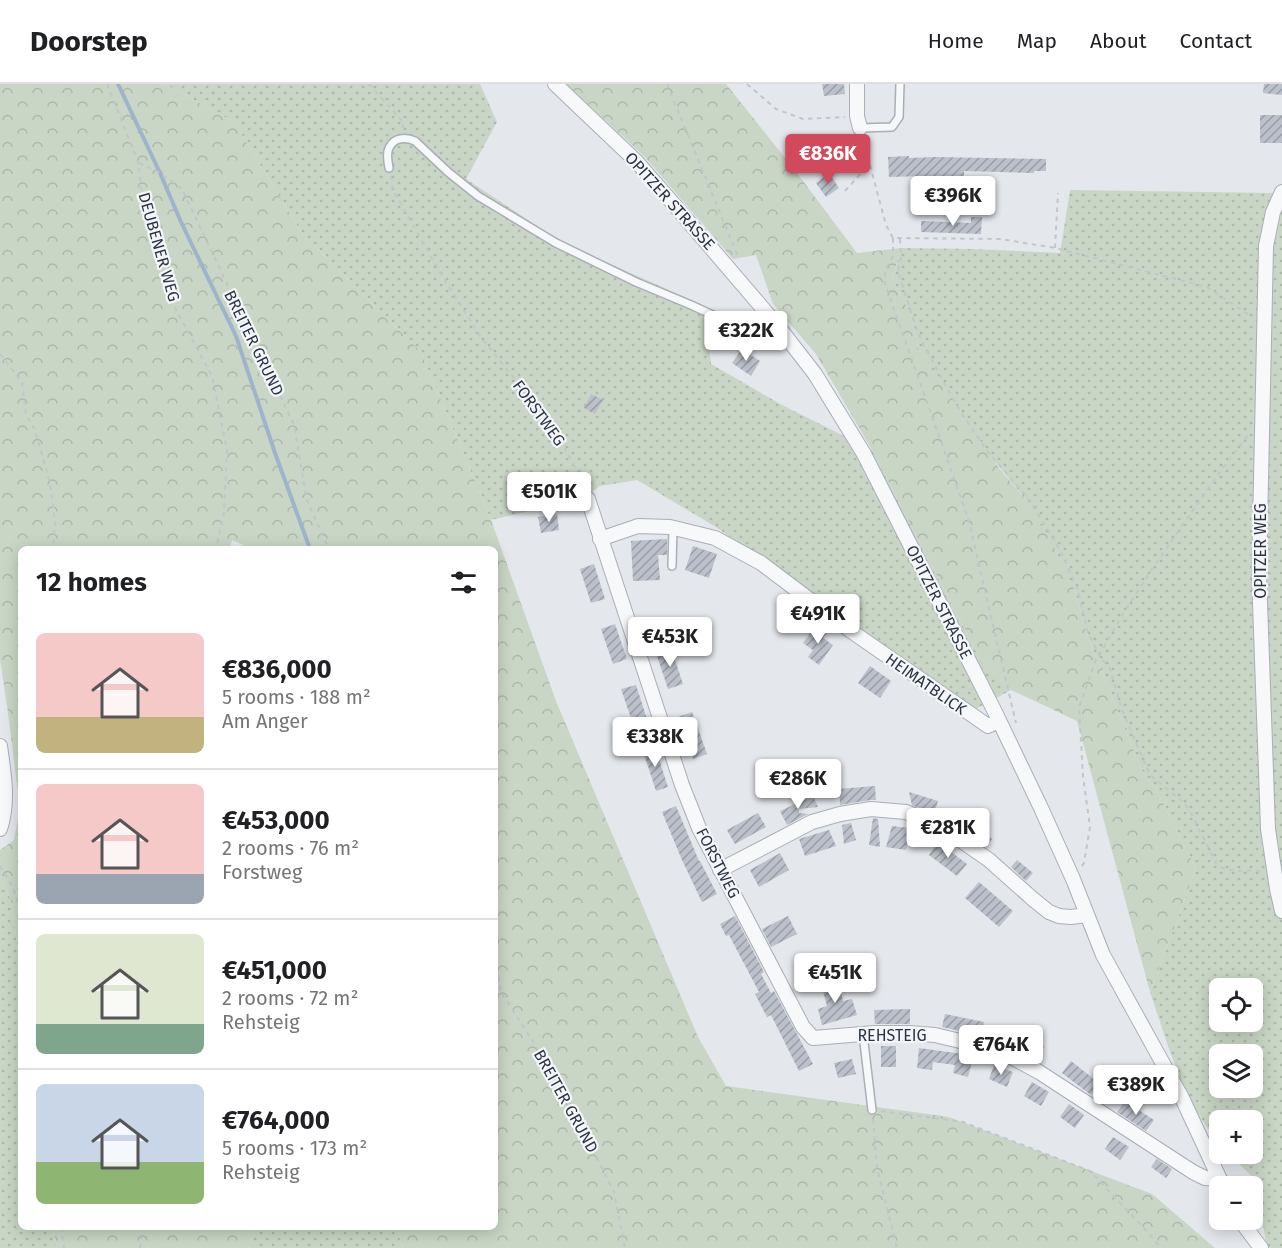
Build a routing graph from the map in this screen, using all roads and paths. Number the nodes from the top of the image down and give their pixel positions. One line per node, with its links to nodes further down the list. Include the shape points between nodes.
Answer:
1 (107, 84): 11 (path, DEUBENER WEG)
2 (369, 84): 9 (path, via 404,123)
3 (555, 84): 21 (street, OPITZER STRASSE, via 636,161)
4 (667, 84): 19 (path)
5 (747, 84): 8 (path, via 776,109 803,119)
6 (857, 84): 8 (street)
7 (900, 84): 8 (lane, via 899,117 892,127)
8 (858, 122): 10 (path)
9 (399, 139): 12 (lane, via 388,149); 21 (lane, via 415,141 478,196 556,243 741,328 762,331)
10 (869, 161): 13 (path); 16 (path)
11 (138, 162): 28 (path, DEUBENER WEG, via 141,188 174,306 212,376 227,450 224,512); 29 (path, BREITER GRUND, via 182,189 294,425 307,501)
12 (390, 168): 24 (path, FORSTWEG, via 393,190 442,276 483,340 558,436)
13 (845, 190)
14 (1282, 192): 20 (street, OPITZER WEG, via 1266,246)
15 (1058, 193): 18 (path)
16 (893, 238): 17 (path); 33 (path, via 893,254 884,281 968,518)
17 (900, 238): 18 (path, via 1001,239); 31 (path, via 898,271 923,344 960,411 988,452 1028,498 1060,550)
18 (1055, 248): 20 (path, via 1206,287)
19 (739, 258)
20 (1263, 323): 38 (street, OPITZER WEG, via 1259,574 1268,829)
21 (777, 325): 32 (street, OPITZER STRASSE, via 815,374 864,454)
22 (0, 354): 27 (path, via 22,382 26,415 35,430 50,483)
23 (1249, 435): 31 (path, via 1158,560)
24 (588, 499): 26 (street, FORSTWEG)
25 (673, 527): 26 (street, HEIMATBLICK, via 638,526); 30 (lane); 32 (street, HEIMATBLICK, via 715,538 760,563 987,726)
26 (600, 538): 37 (street, FORSTWEG, via 682,785)
27 (53, 546)
28 (217, 546)
29 (327, 546)
30 (672, 566)
31 (1099, 655): 38 (path, via 1110,669 1150,775 1184,803 1217,865 1223,870); 39 (path, via 1079,707 1090,827 1084,862)
32 (999, 721): 39 (street, OPITZER STRASSE)
33 (1017, 726)
34 (0, 746): 35 (street, via 5,813)
35 (0, 829)
36 (0, 866): 40 (path)
37 (720, 870): 42 (street, via 812,822 871,809 906,812 940,826 989,860 1049,912 1071,917); 45 (street, FORSTWEG, via 802,1027)
38 (1275, 874): 41 (street, OPITZER WEG)
39 (1073, 879): 42 (street, OPITZER STRASSE)
40 (18, 899)
41 (1282, 910)
42 (1087, 915): 47 (street, OPITZER STRASSE, via 1103,955 1182,1098)
43 (498, 976): 54 (path, BREITER GRUND, via 501,992 559,1082 614,1192)
44 (863, 1034): 45 (street, REHSTEIG); 46 (lane); 48 (street, REHSTEIG, via 935,1035 1006,1054)
45 (813, 1038)
46 (872, 1110): 55 (path, via 877,1168); 56 (path, via 963,1122 1090,1171)
47 (1219, 1176)
48 (1209, 1179)
49 (61, 1230): 52 (path)
50 (142, 1230): 53 (path)
51 (1248, 1230): 57 (street)
52 (64, 1248)
53 (140, 1248)
54 (625, 1248)
55 (897, 1248)
56 (1161, 1248)
57 (1261, 1248)

